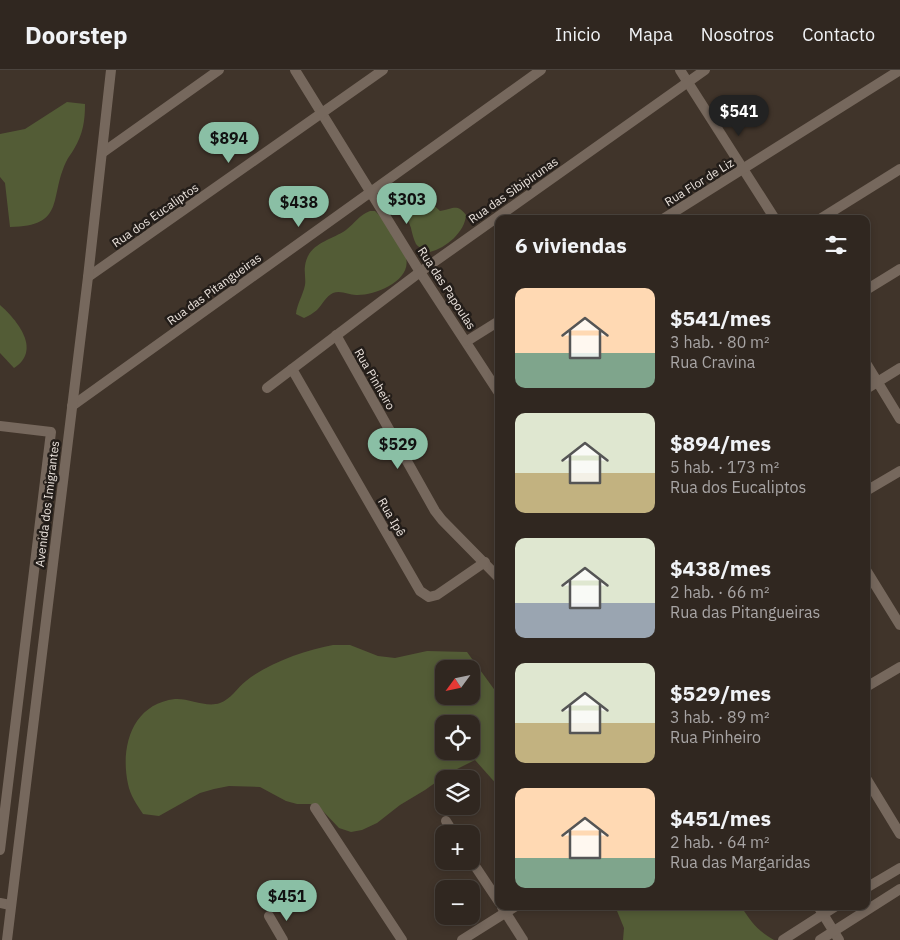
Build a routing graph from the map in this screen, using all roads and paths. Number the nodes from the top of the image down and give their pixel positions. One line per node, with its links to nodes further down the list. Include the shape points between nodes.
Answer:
1 (111, 70): 11 (street, Avenida dos Imigrantes)
2 (219, 70): 11 (street)
3 (295, 70): 10 (street, Rua das Papoulas)
4 (383, 70): 10 (street, Rua dos Eucaliptos)
5 (541, 70): 14 (street, Rua das Pitangueiras)
6 (680, 70): 9 (street)
7 (705, 70): 9 (street, Rua das Sibipirunas)
8 (900, 70): 12 (street, Rua Flor de Liz)
9 (688, 82): 12 (street); 15 (street, Rua das Sibipirunas)
10 (322, 114): 14 (street, Rua das Papoulas); 22 (street, Rua dos Eucaliptos)
11 (102, 153): 22 (street, Avenida dos Imigrantes)
12 (744, 168): 16 (street, Rua Flor de Liz); 17 (street)
13 (900, 169): 18 (street)
14 (371, 192): 21 (street, Rua das Papoulas); 34 (street, Rua das Pitangueiras)
15 (500, 215)
16 (669, 215)
17 (773, 215)
18 (826, 215)
19 (495, 219): 21 (street, Rua das Sibipirunas)
20 (900, 269): 23 (street)
21 (420, 272): 25 (street, Rua das Sibipirunas); 26 (street, Rua das Papoulas)
22 (88, 277): 34 (street, Avenida dos Imigrantes)
23 (870, 288)
24 (495, 324): 26 (street)
25 (336, 336): 28 (street, Rua das Sibipirunas); 39 (street, Rua Pinheiro, via 435,511)
26 (467, 341): 31 (street, Rua das Papoulas)
27 (900, 368): 30 (street)
28 (292, 369): 33 (street, Rua das Sibipirunas); 39 (street, Rua Ipê, via 420,591 429,597 437,595)
29 (870, 369): 30 (street)
30 (878, 382): 32 (street); 35 (street)
31 (495, 386)
32 (870, 387)
33 (267, 388)
34 (72, 406): 56 (street, Avenida dos Imigrantes)
35 (900, 419)
36 (0, 426): 50 (street, via 51,432)
37 (900, 471): 38 (street)
38 (870, 489)
39 (485, 562): 40 (street, Rua Pinheiro)
40 (495, 573)
41 (870, 576): 42 (street)
42 (900, 625)
43 (900, 667): 44 (street)
44 (870, 686)
45 (870, 785): 49 (street)
46 (315, 808): 63 (street)
47 (446, 821): 48 (street)
48 (448, 825)
49 (900, 834)
50 (0, 850)
51 (900, 868): 53 (street)
52 (478, 870): 55 (street)
53 (870, 886)
54 (900, 889): 60 (street)
55 (495, 896)
56 (5, 904): 61 (street, Avenida dos Imigrantes)
57 (504, 910): 64 (street); 65 (street)
58 (820, 910): 60 (street); 66 (street)
59 (269, 916): 62 (street)
60 (836, 936): 67 (street)
61 (7, 940)
62 (283, 940)
63 (402, 940)
64 (462, 940)
65 (523, 940)
66 (783, 940)
67 (820, 940)

